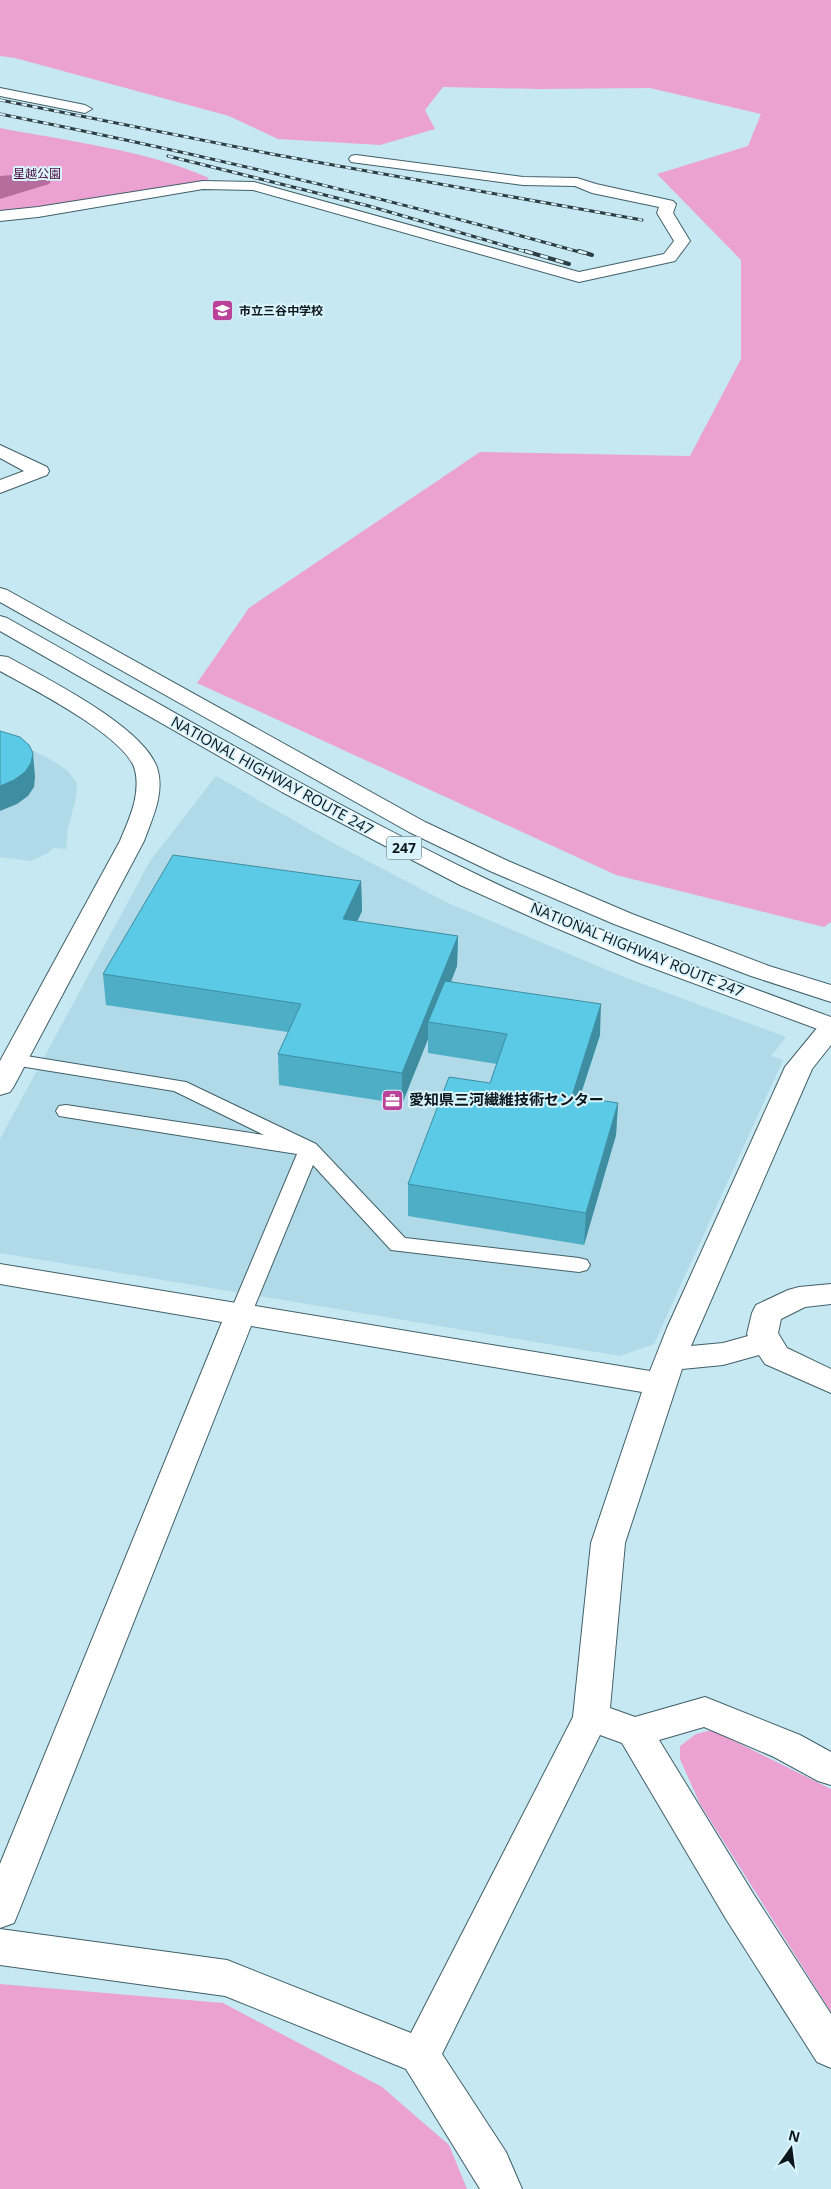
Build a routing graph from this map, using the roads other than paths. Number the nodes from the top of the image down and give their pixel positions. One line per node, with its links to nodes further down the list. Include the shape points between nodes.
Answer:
1 (0, 92): 2 (main road)
2 (85, 109)
3 (356, 159): 4 (main road, via 523,181 577,182 668,204 665,213 682,241 669,258 579,277 254,186 203,185)
4 (0, 216)
5 (0, 451): 6 (main road, via 40,471)
6 (0, 487)
7 (0, 594): 10 (main road, NATIONAL HIGHWAY ROUTE 247 / 247, via 417,827 623,919 760,972)
8 (0, 622): 11 (main road, NATIONAL HIGHWAY ROUTE 247 / 247, via 355,823 462,876 601,937)
9 (0, 662): 12 (main road, via 112,729 135,749 146,766 148,784 147,803 132,841)
10 (831, 994)
11 (831, 1027): 21 (main road, via 799,1067 682,1328)
12 (14, 1060): 13 (main road); 15 (lane, via 179,1086)
13 (0, 1086)
14 (66, 1111): 15 (lane)
15 (309, 1149): 16 (lane, via 399,1245); 19 (lane)
16 (579, 1265)
17 (0, 1274): 19 (main road)
18 (831, 1294): 20 (main road, via 799,1297 767,1312 762,1334)
19 (240, 1315): 21 (main road); 26 (main road)
20 (767, 1342): 21 (main road); 22 (main road, via 776,1356)
21 (666, 1372): 23 (main road, via 608,1543)
22 (831, 1382)
23 (591, 1717): 24 (main road); 29 (main road)
24 (635, 1732): 25 (main road, via 705,1712 787,1746); 28 (main road, via 740,1907)
25 (831, 1770)
26 (0, 1911)
27 (0, 1947): 29 (main road, via 226,1978)
28 (831, 2049)
29 (420, 2056): 30 (main road, via 491,2166)
30 (501, 2189)

